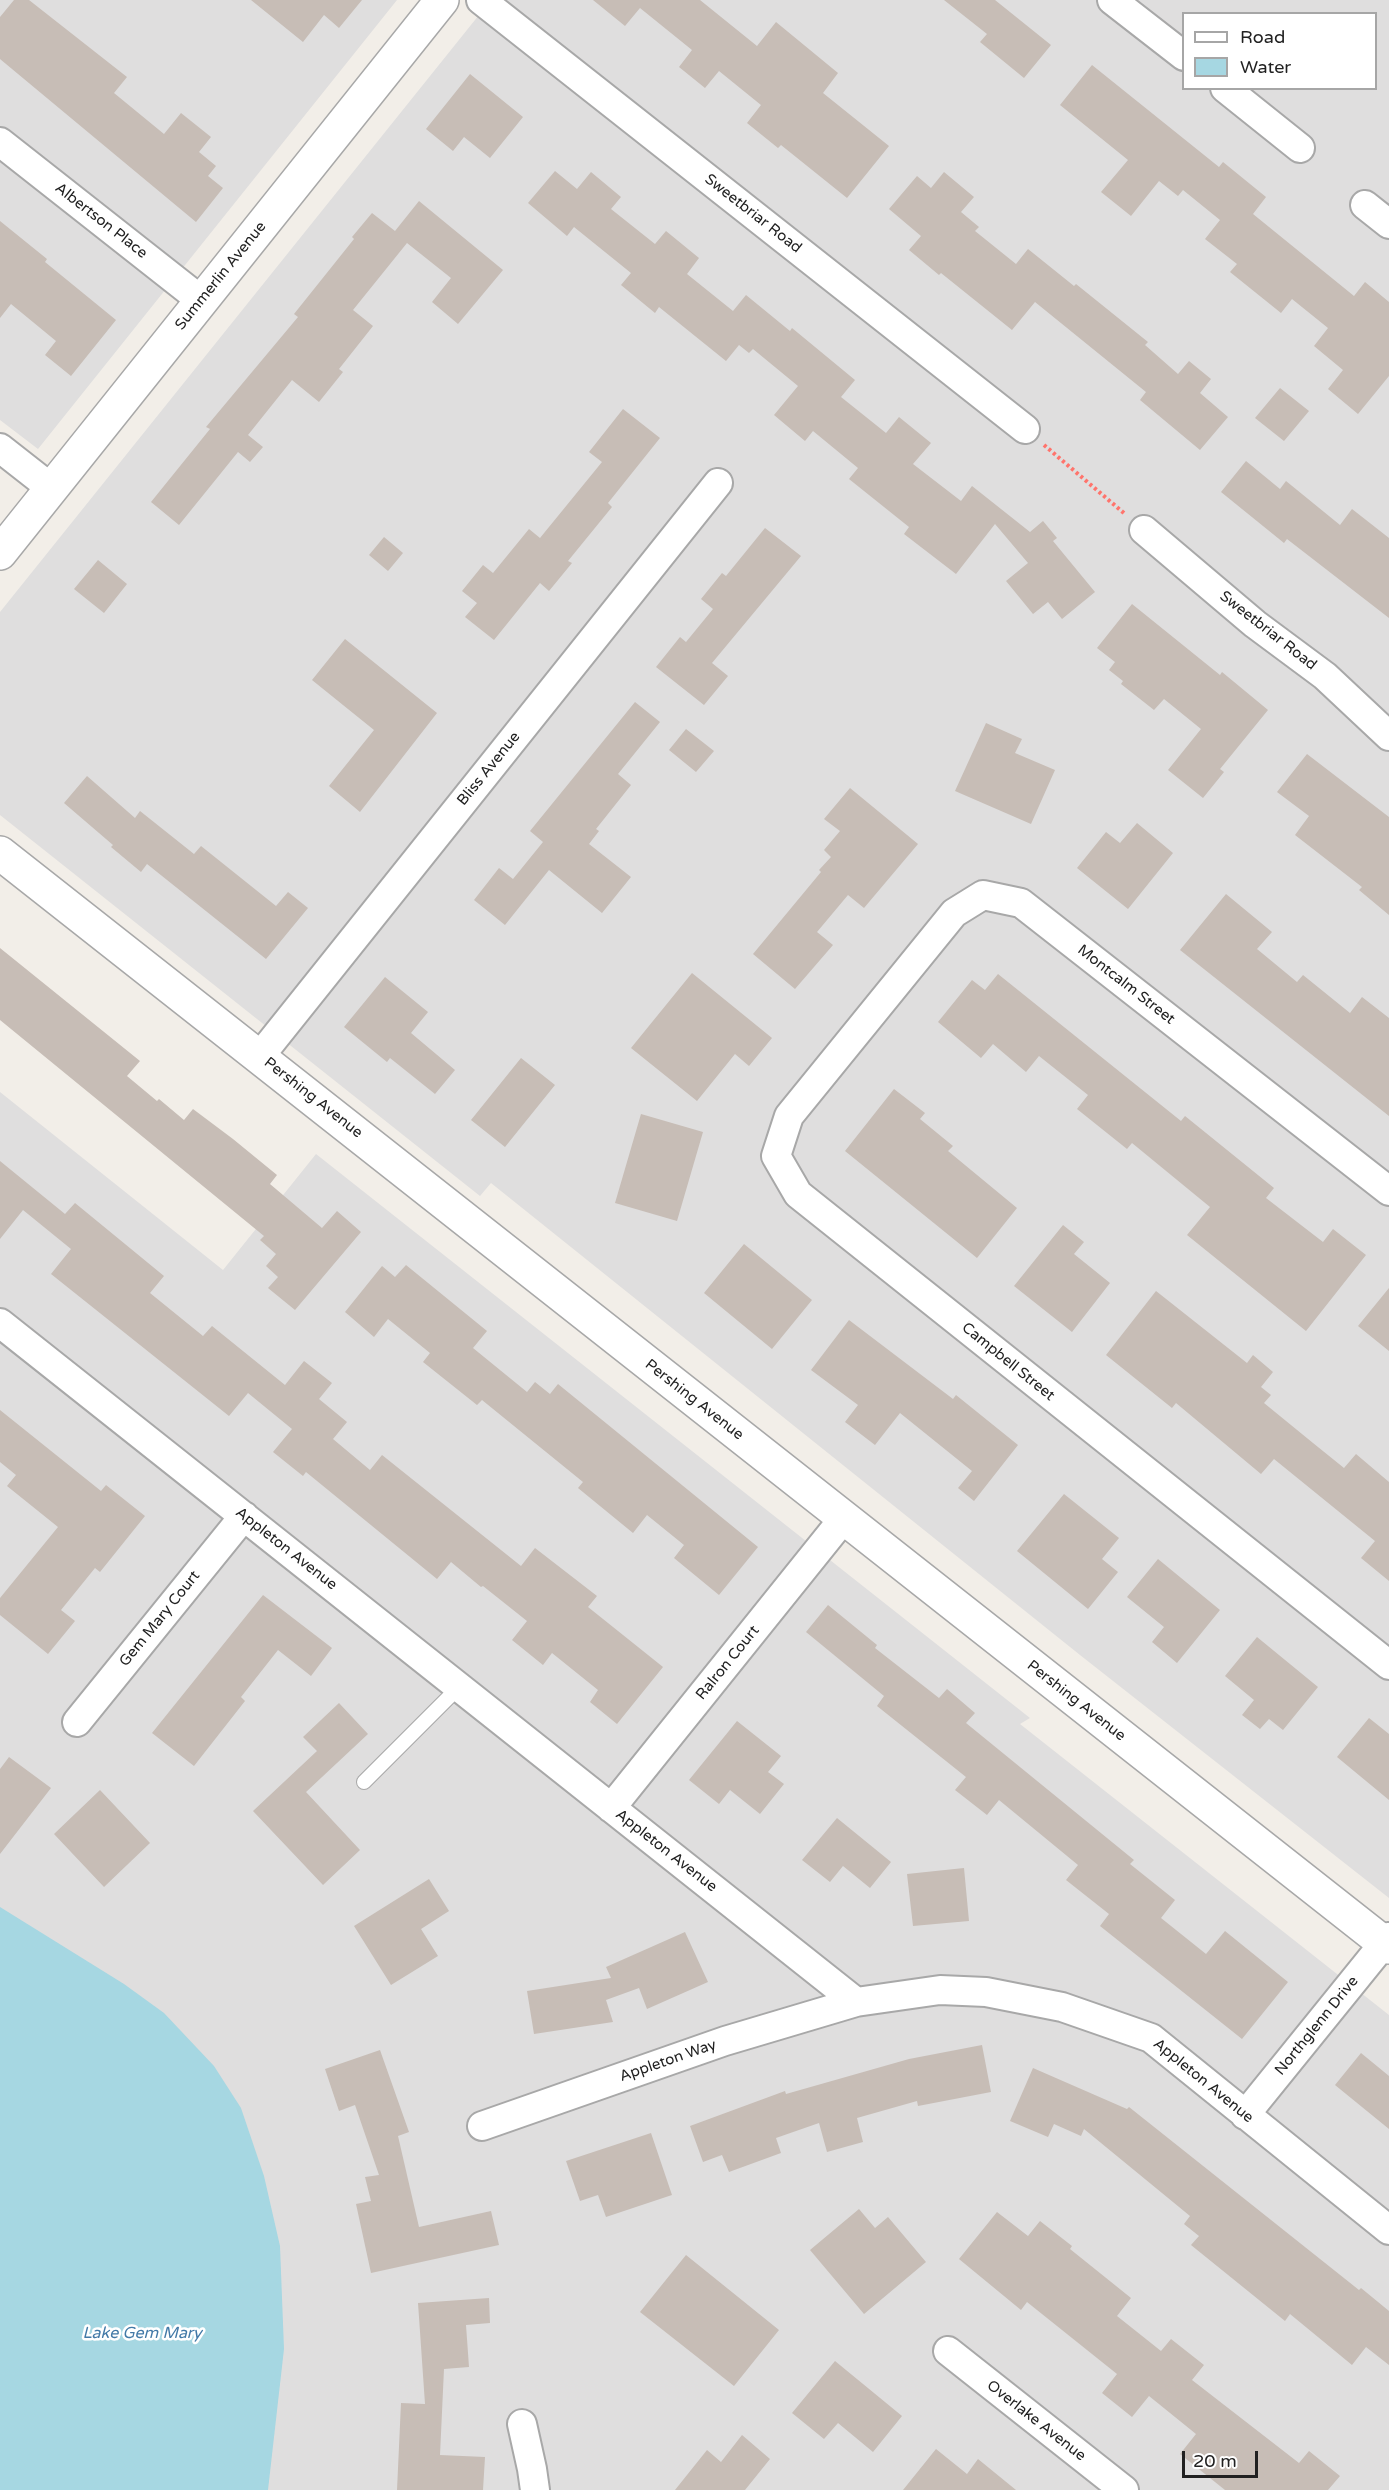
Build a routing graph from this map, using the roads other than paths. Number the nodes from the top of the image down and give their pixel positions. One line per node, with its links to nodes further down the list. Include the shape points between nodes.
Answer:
1 (442, 0): 10 (street, Summerlin Avenue)
2 (481, 0): 11 (street, Sweetbriar Road)
3 (1112, 0): 4 (street)
4 (1182, 54)
5 (1228, 90): 7 (street)
6 (0, 142): 10 (street, Albertson Place)
7 (1300, 147)
8 (1365, 205): 9 (street)
9 (1389, 224)
10 (202, 301): 14 (street, Summerlin Avenue)
11 (1025, 429)
12 (0, 448): 14 (street)
13 (718, 483): 20 (street, Bliss Avenue)
14 (51, 488): 16 (street, Summerlin Avenue)
15 (1144, 530): 17 (street, Sweetbriar Road, via 1255,624 1325,676)
16 (0, 553)
17 (1389, 736)
18 (0, 853): 20 (street, Pershing Avenue)
19 (873, 1013): 21 (street, Montcalm Street, via 954,913 983,895 1021,903); 25 (street, Campbell Street, via 789,1116 776,1156 798,1194)
20 (260, 1056): 24 (street, Pershing Avenue)
21 (1389, 1191)
22 (0, 1323): 23 (street, Appleton Avenue)
23 (244, 1516): 26 (street, Appleton Avenue); 27 (street, Gem Mary Court)
24 (844, 1518): 29 (street, Ralron Court); 30 (street, Pershing Avenue)
25 (1389, 1665)
26 (459, 1687): 28 (lane); 29 (street, Appleton Avenue)
27 (76, 1722)
28 (364, 1782)
29 (611, 1808): 31 (street, Appleton Avenue)
30 (1387, 1942): 32 (street, Northglenn Drive)
31 (856, 2002): 32 (street, Appleton Avenue, via 940,1990 986,1992 1062,2007 1151,2038); 33 (street, Appleton Way, via 725,2041)
32 (1245, 2115): 34 (street, Appleton Avenue)
33 (482, 2126)
34 (1389, 2230)
35 (948, 2351): 38 (street, Overlake Avenue)
36 (522, 2424): 37 (street)
37 (535, 2490)
38 (1124, 2490)

